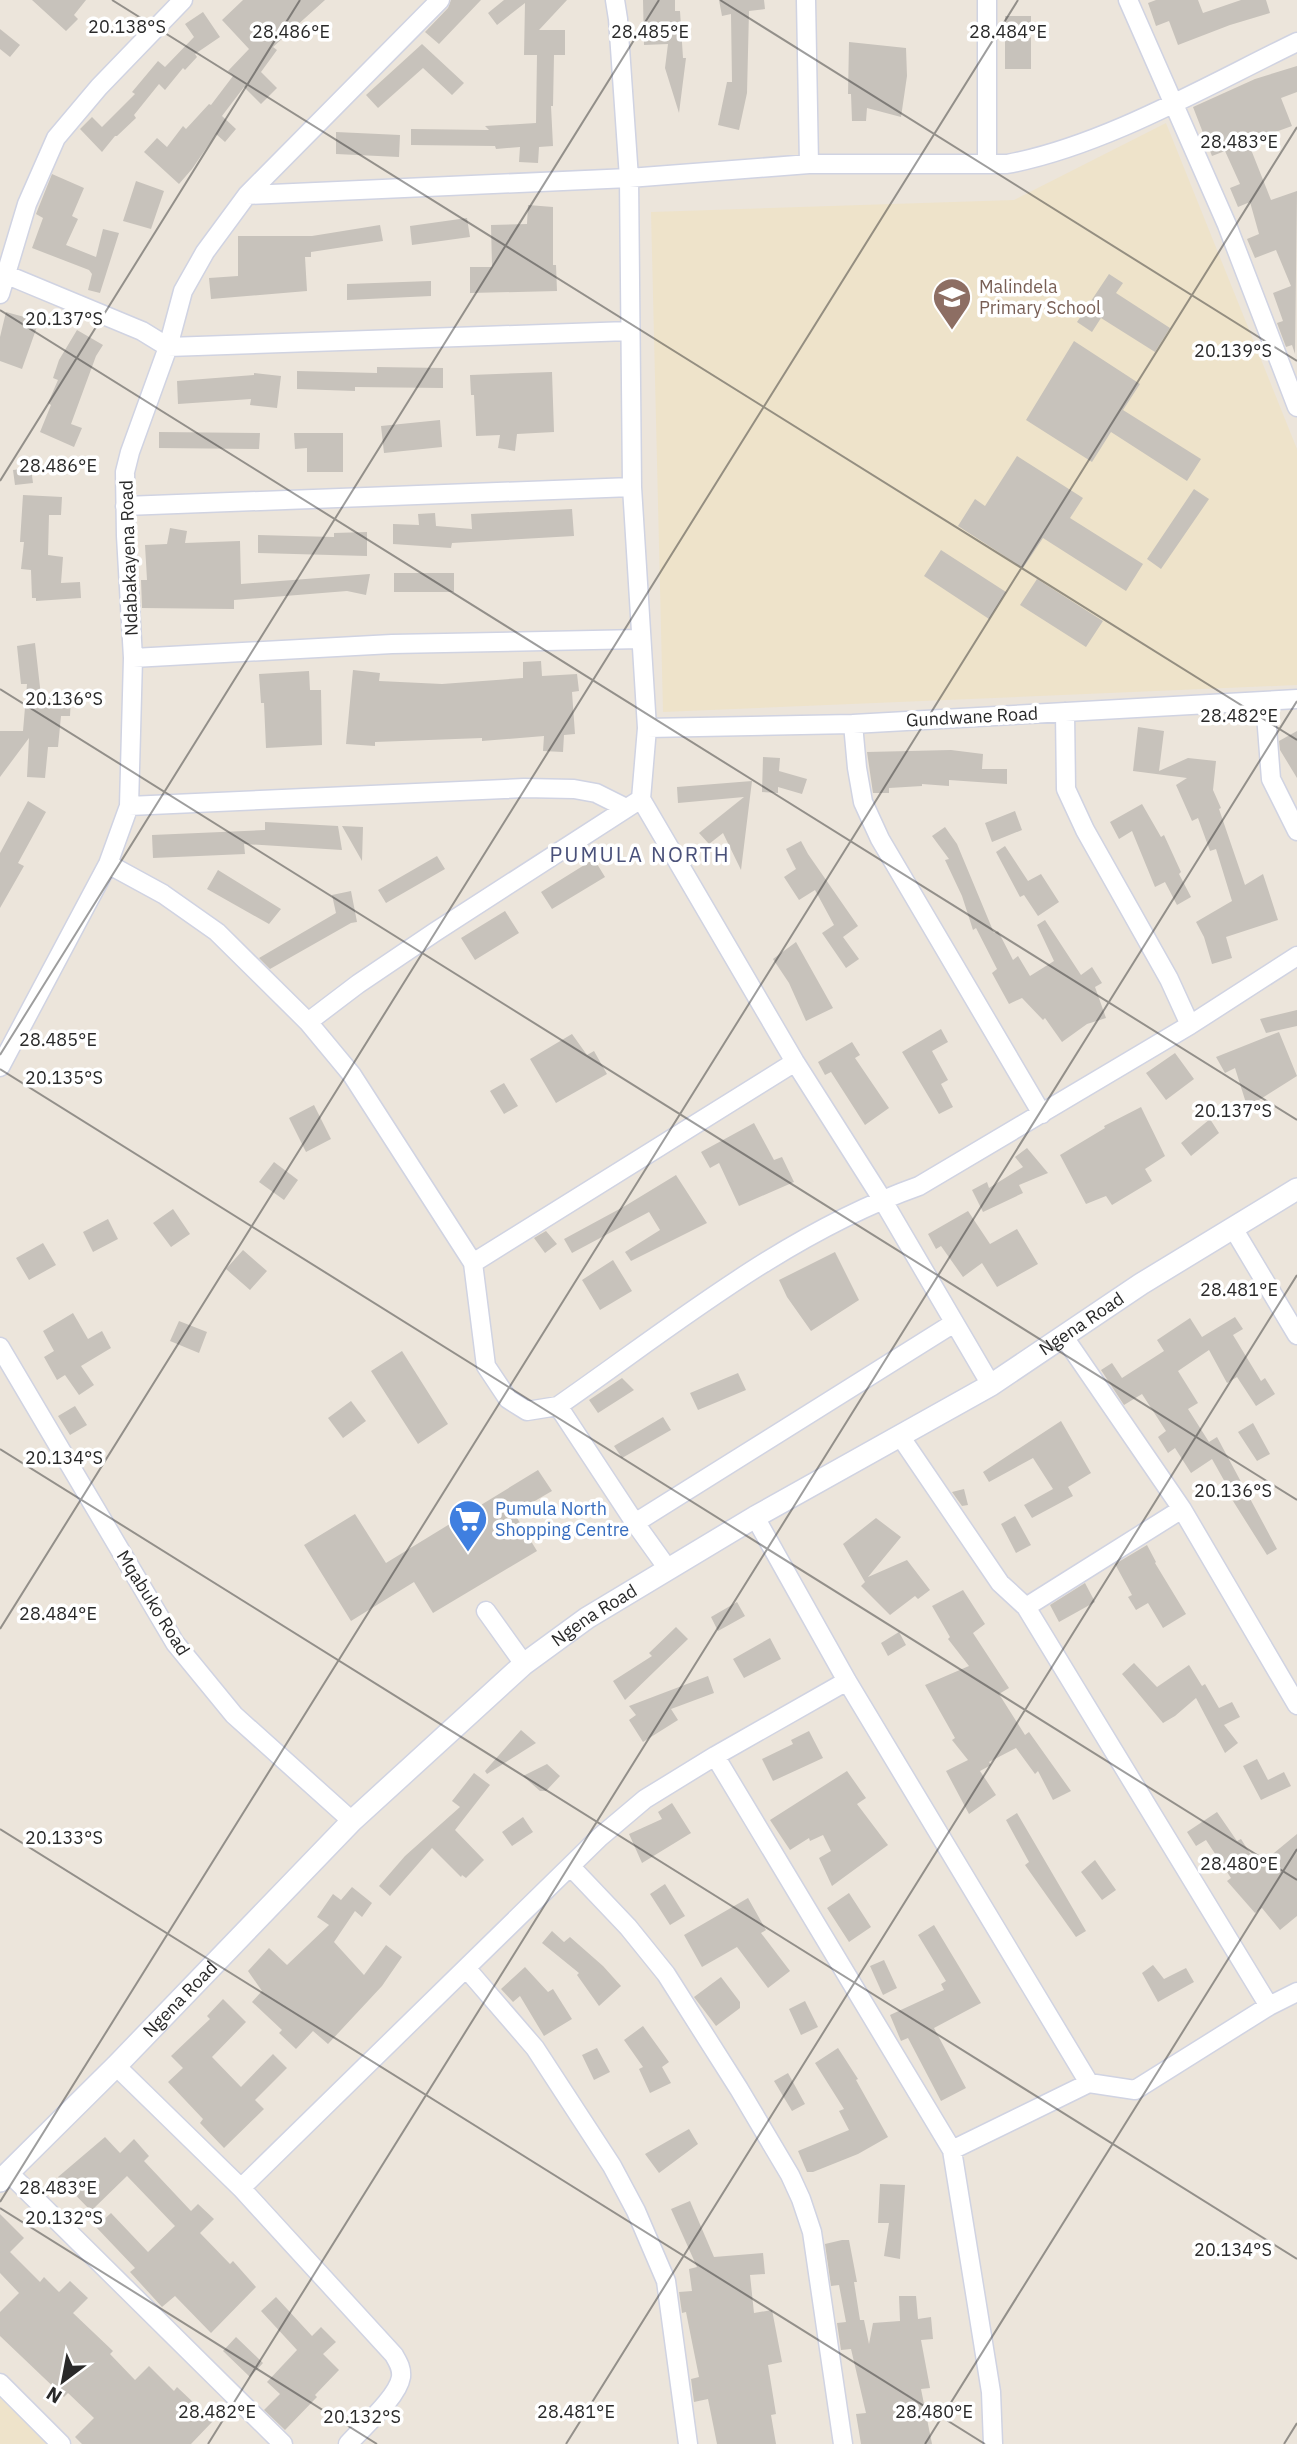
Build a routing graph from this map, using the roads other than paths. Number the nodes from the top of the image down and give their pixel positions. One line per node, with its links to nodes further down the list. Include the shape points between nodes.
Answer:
1 (183, 0): 13 (street, via 56,138 27,204)
2 (440, 0): 12 (street, Ndabakayena Road)
3 (615, 0): 11 (street)
4 (806, 0): 9 (street)
5 (987, 0): 10 (street)
6 (1128, 0): 8 (street)
7 (1297, 42): 8 (street)
8 (1172, 103): 10 (street, via 1107,134 1033,159); 17 (street, via 1227,225)
9 (810, 164): 10 (street); 11 (street)
10 (987, 164)
11 (629, 178): 12 (street); 15 (street)
12 (247, 195): 16 (street, Ndabakayena Road, via 183,291)
13 (4, 274): 14 (street); 16 (street, via 142,331)
14 (0, 294)
15 (629, 331): 16 (street); 18 (street)
16 (168, 347): 19 (street, Ndabakayena Road, via 130,452)
17 (1297, 407)
18 (632, 487): 19 (street); 20 (street)
19 (125, 506): 21 (street, Ndabakayena Road)
20 (641, 639): 21 (street, via 392,644); 26 (street)
21 (134, 658): 28 (street, Ndabakayena Road)
22 (1297, 699): 23 (street, Gundwane Road)
23 (1265, 702): 24 (street, Gundwane Road); 29 (street, via 1271,779)
24 (1065, 712): 25 (street, Gundwane Road); 33 (street, via 1066,789)
25 (853, 724): 26 (street, Gundwane Road); 36 (street, via 863,802 880,839)
26 (647, 728): 27 (street)
27 (633, 804): 28 (street, via 574,789 524,788); 32 (street, via 358,984); 34 (street)
28 (129, 806): 30 (street, Ndabakayena Road)
29 (1297, 831)
30 (108, 864): 32 (street, via 218,932); 35 (street, Ndabakayena Road)
31 (1297, 956): 33 (street)
32 (308, 1022): 40 (street, via 352,1075)
33 (1190, 1025): 36 (street)
34 (795, 1062): 38 (street); 40 (street)
35 (0, 1067)
36 (1042, 1114): 38 (street, via 919,1186)
37 (1297, 1189): 39 (street, Ngena Road)
38 (882, 1199): 41 (street); 46 (street, via 831,1223 734,1283)
39 (1233, 1228): 42 (street); 43 (street, Ngena Road)
40 (473, 1263): 46 (street, via 486,1366 508,1399 527,1411)
41 (954, 1323): 45 (street); 50 (street)
42 (1297, 1335)
43 (1065, 1337): 45 (street, Ngena Road); 48 (street)
44 (0, 1348): 58 (street, Mqabuko Road, via 175,1643 234,1715)
45 (991, 1385): 47 (street, Ngena Road)
46 (558, 1406): 50 (street)
47 (900, 1436): 49 (street, Ngena Road); 52 (street, via 999,1583)
48 (1182, 1509): 52 (street); 56 (street)
49 (755, 1517): 51 (street, Ngena Road); 55 (street)
50 (635, 1523): 51 (street)
51 (668, 1569): 54 (street, Ngena Road, via 587,1618)
52 (1026, 1607): 62 (street)
53 (486, 1611): 54 (street)
54 (524, 1664): 58 (street, Ngena Road)
55 (847, 1681): 57 (street); 64 (street)
56 (1297, 1705)
57 (715, 1756): 59 (street, via 645,1799); 65 (street)
58 (352, 1821): 63 (street, Ngena Road)
59 (571, 1867): 60 (street); 73 (street, via 666,1974 801,2199 812,2232)
60 (466, 1968): 67 (street); 72 (street, via 536,2048 636,2211 666,2281)
61 (1297, 1992): 62 (street)
62 (1269, 2006): 64 (street, via 1135,2090)
63 (116, 2066): 66 (street, Ngena Road); 67 (street)
64 (1089, 2083): 65 (street)
65 (952, 2150): 74 (street, via 992,2392)
66 (5, 2177): 70 (street)
67 (241, 2188): 71 (street, via 401,2367 396,2390)
68 (0, 2383): 69 (street)
69 (61, 2444)
70 (283, 2444)
71 (348, 2444)
72 (688, 2444)
73 (843, 2444)
74 (993, 2444)

